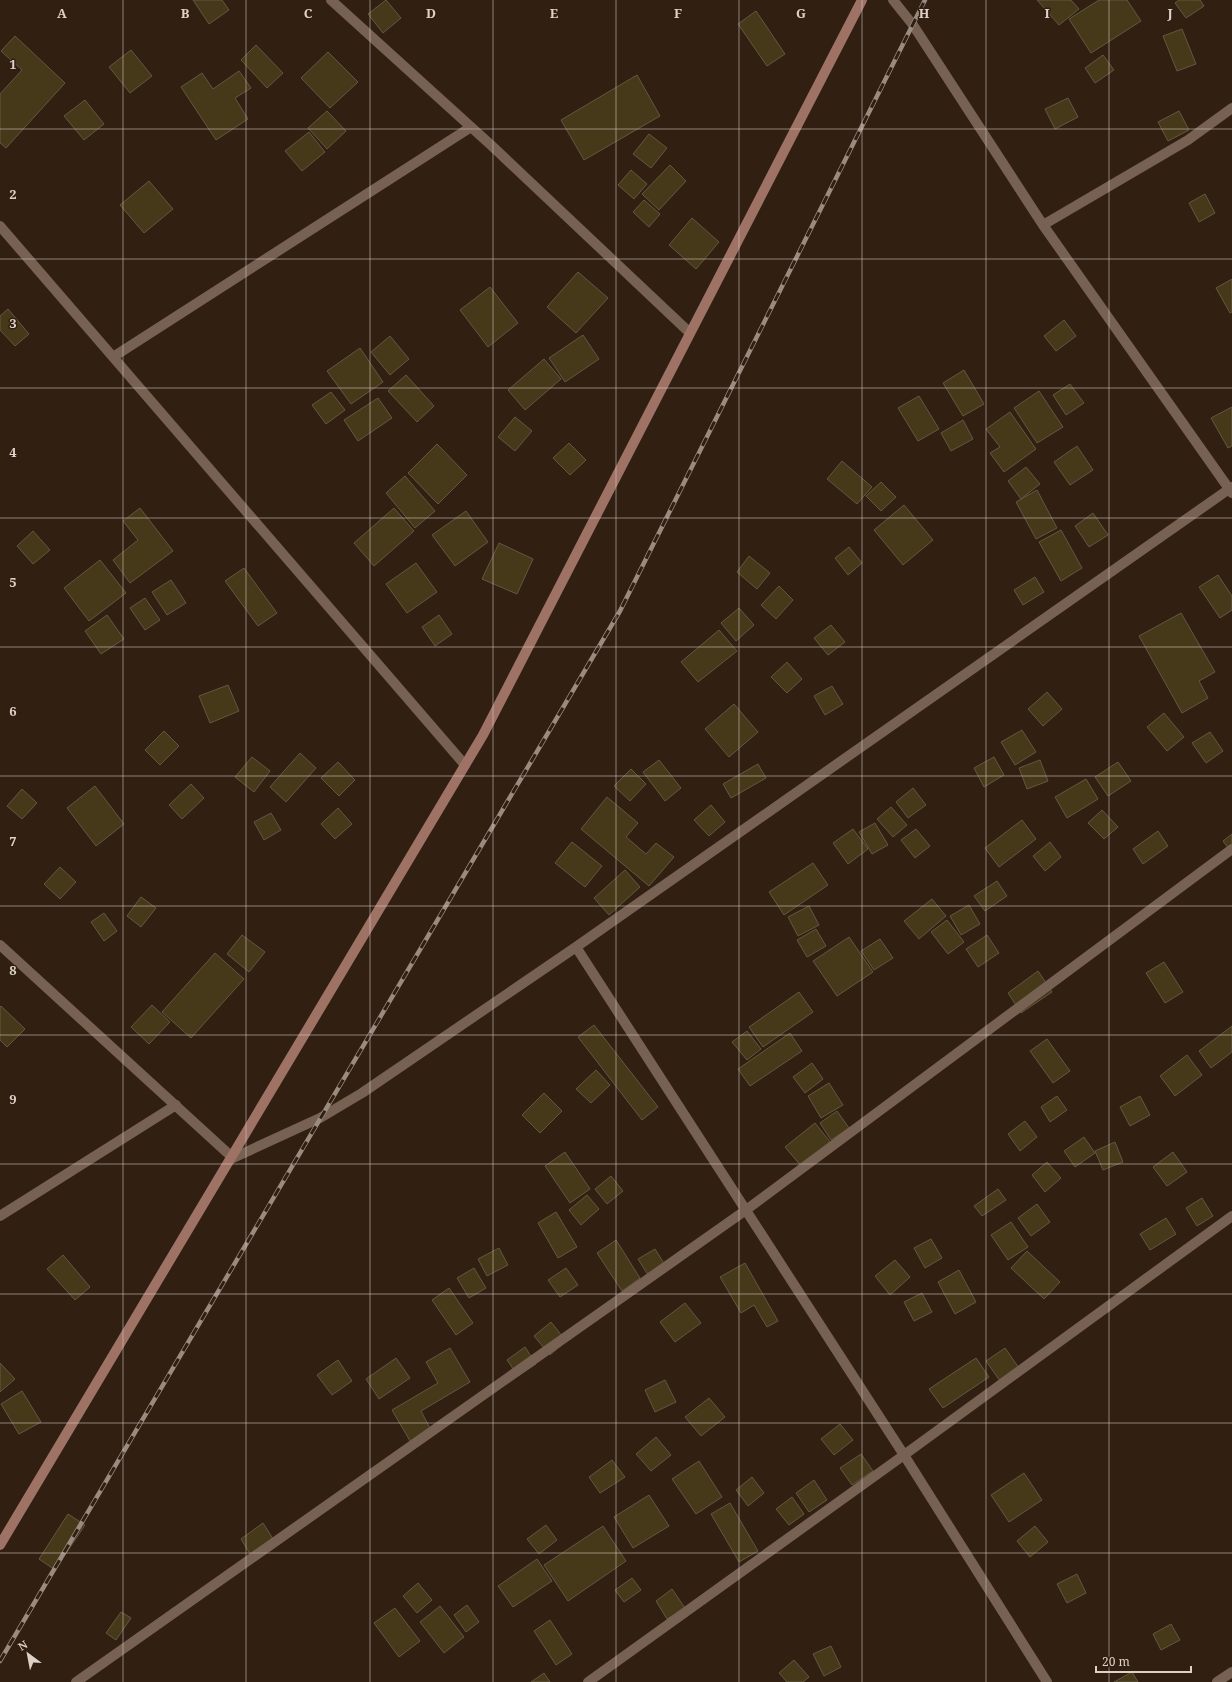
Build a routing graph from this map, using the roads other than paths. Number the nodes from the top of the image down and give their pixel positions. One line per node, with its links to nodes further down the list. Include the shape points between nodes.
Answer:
1 (331, 0): 5 (street)
2 (862, 0): 8 (street)
3 (893, 0): 7 (street, via 914,25)
4 (1232, 108): 7 (street, via 1188,140)
5 (471, 128): 8 (street); 9 (street)
6 (0, 226): 9 (street)
7 (1043, 226): 10 (street)
8 (690, 333): 11 (street, via 483,735)
9 (113, 357): 11 (street)
10 (1231, 490): 14 (street)
11 (465, 765): 16 (street)
12 (1232, 849): 17 (street)
13 (0, 945): 15 (street)
14 (576, 947): 16 (street, via 344,1104 320,1118); 17 (street)
15 (176, 1105): 16 (street); 18 (street)
16 (232, 1158): 21 (street)
17 (746, 1210): 20 (street); 23 (street)
18 (0, 1216)
19 (1232, 1216): 20 (street)
20 (904, 1455): 24 (street); 25 (street)
21 (0, 1545)
22 (1232, 1672): 26 (street)
23 (76, 1682)
24 (588, 1682)
25 (1047, 1682)
26 (1217, 1682)

